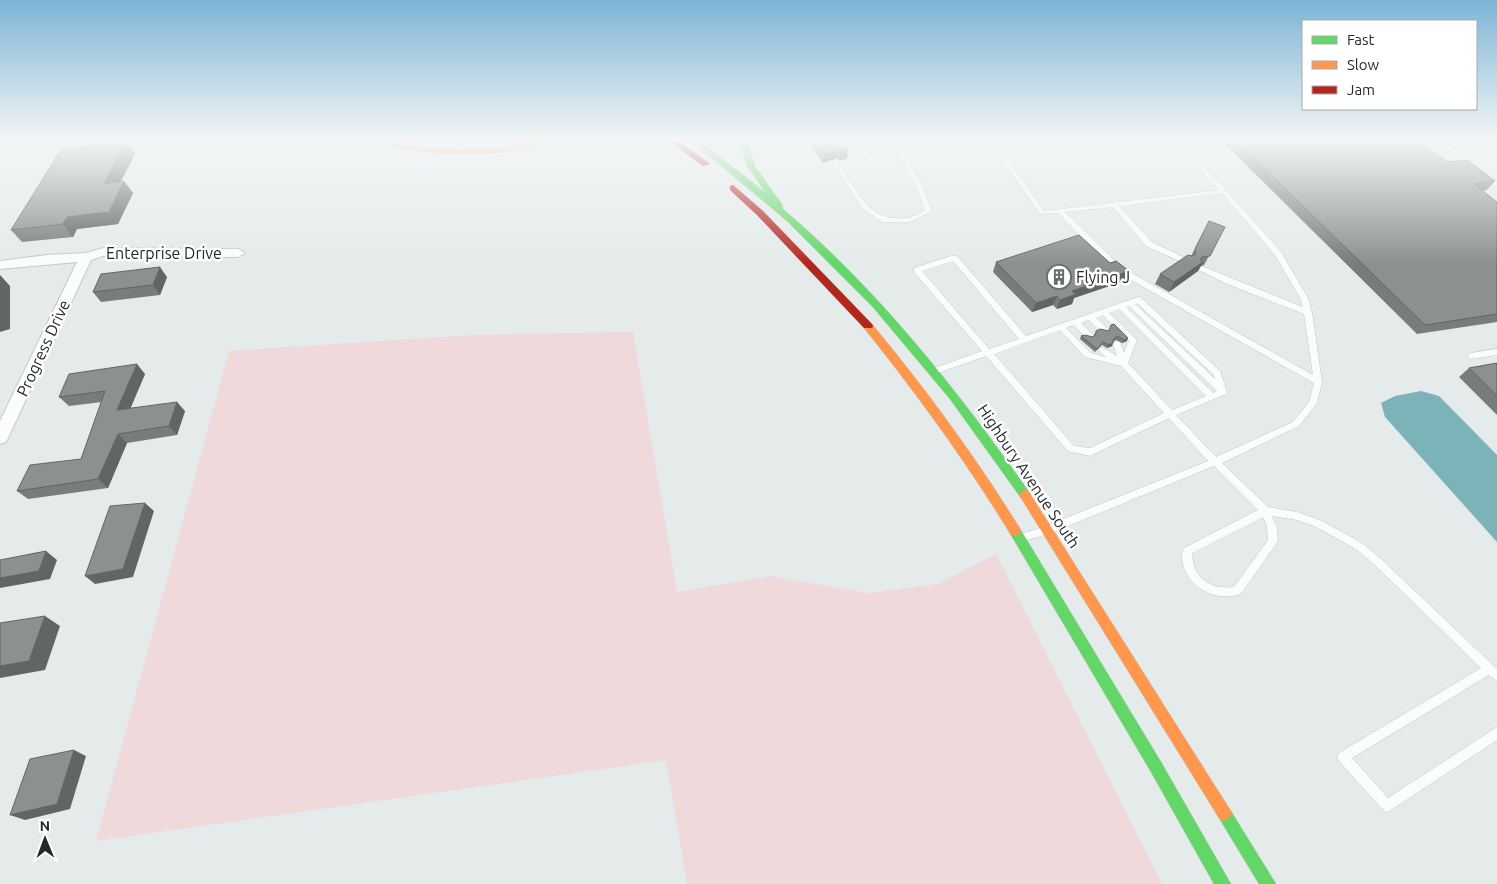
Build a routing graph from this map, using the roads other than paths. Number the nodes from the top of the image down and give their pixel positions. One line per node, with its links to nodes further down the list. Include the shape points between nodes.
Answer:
1 (749, 182): 10 (main road, Highbury Avenue South)
2 (763, 182): 10 (main road)
3 (848, 182): 4 (lane, via 864,207 884,220 910,220 929,211)
4 (917, 182)
5 (1021, 182): 11 (lane, via 1042,213)
6 (1216, 182): 8 (lane)
7 (726, 183): 40 (main road, via 760,213 876,335 909,376)
8 (1224, 191): 9 (lane); 19 (lane, via 1278,254 1304,298)
9 (1114, 204): 11 (lane); 14 (lane, via 1149,244)
10 (779, 206): 32 (main road, Highbury Avenue South, via 860,287)
11 (1060, 211): 33 (lane, via 1118,269)
12 (238, 253): 13 (street, Enterprise Drive, via 103,252)
13 (86, 257): 15 (street, Enterprise Drive); 36 (street, Progress Drive)
14 (1186, 262)
15 (0, 265)
16 (1202, 269): 19 (lane)
17 (1120, 306): 18 (lane); 34 (lane); 34 (lane, via 1134,301 1223,392)
18 (1104, 312): 20 (lane); 31 (lane, via 1133,340)
19 (1308, 312): 33 (lane)
20 (1090, 317): 21 (lane); 23 (lane)
21 (1075, 322): 22 (lane); 24 (lane)
22 (1061, 327): 25 (lane); 31 (lane, via 1088,355)
23 (1104, 330)
24 (1089, 336)
25 (1025, 340): 29 (lane); 29 (lane, via 954,258 916,270)
26 (1118, 344): 31 (lane)
27 (1102, 350): 31 (lane)
28 (1497, 352): 30 (lane)
29 (989, 353): 32 (lane); 35 (lane, via 1071,449 1091,452)
30 (1471, 356)
31 (1124, 364): 35 (lane)
32 (935, 371): 39 (main road, Highbury Avenue South, via 1013,476)
33 (1318, 382): 37 (lane, via 1313,403 1296,424)
34 (1212, 397): 35 (lane)
35 (1170, 414): 37 (lane)
36 (0, 438)
37 (1215, 462): 38 (lane); 39 (lane)
38 (1265, 511): 38 (lane, via 1187,551 1186,561 1200,583 1225,594 1237,591 1273,541 1272,527); 41 (lane, via 1317,523 1359,546)
39 (1048, 530): 40 (lane); 44 (main road, Highbury Avenue South)
40 (1020, 539): 43 (main road)
41 (1493, 672): 42 (lane, via 1343,757 1387,806)
42 (1497, 733)
43 (1223, 884)
44 (1268, 884)

